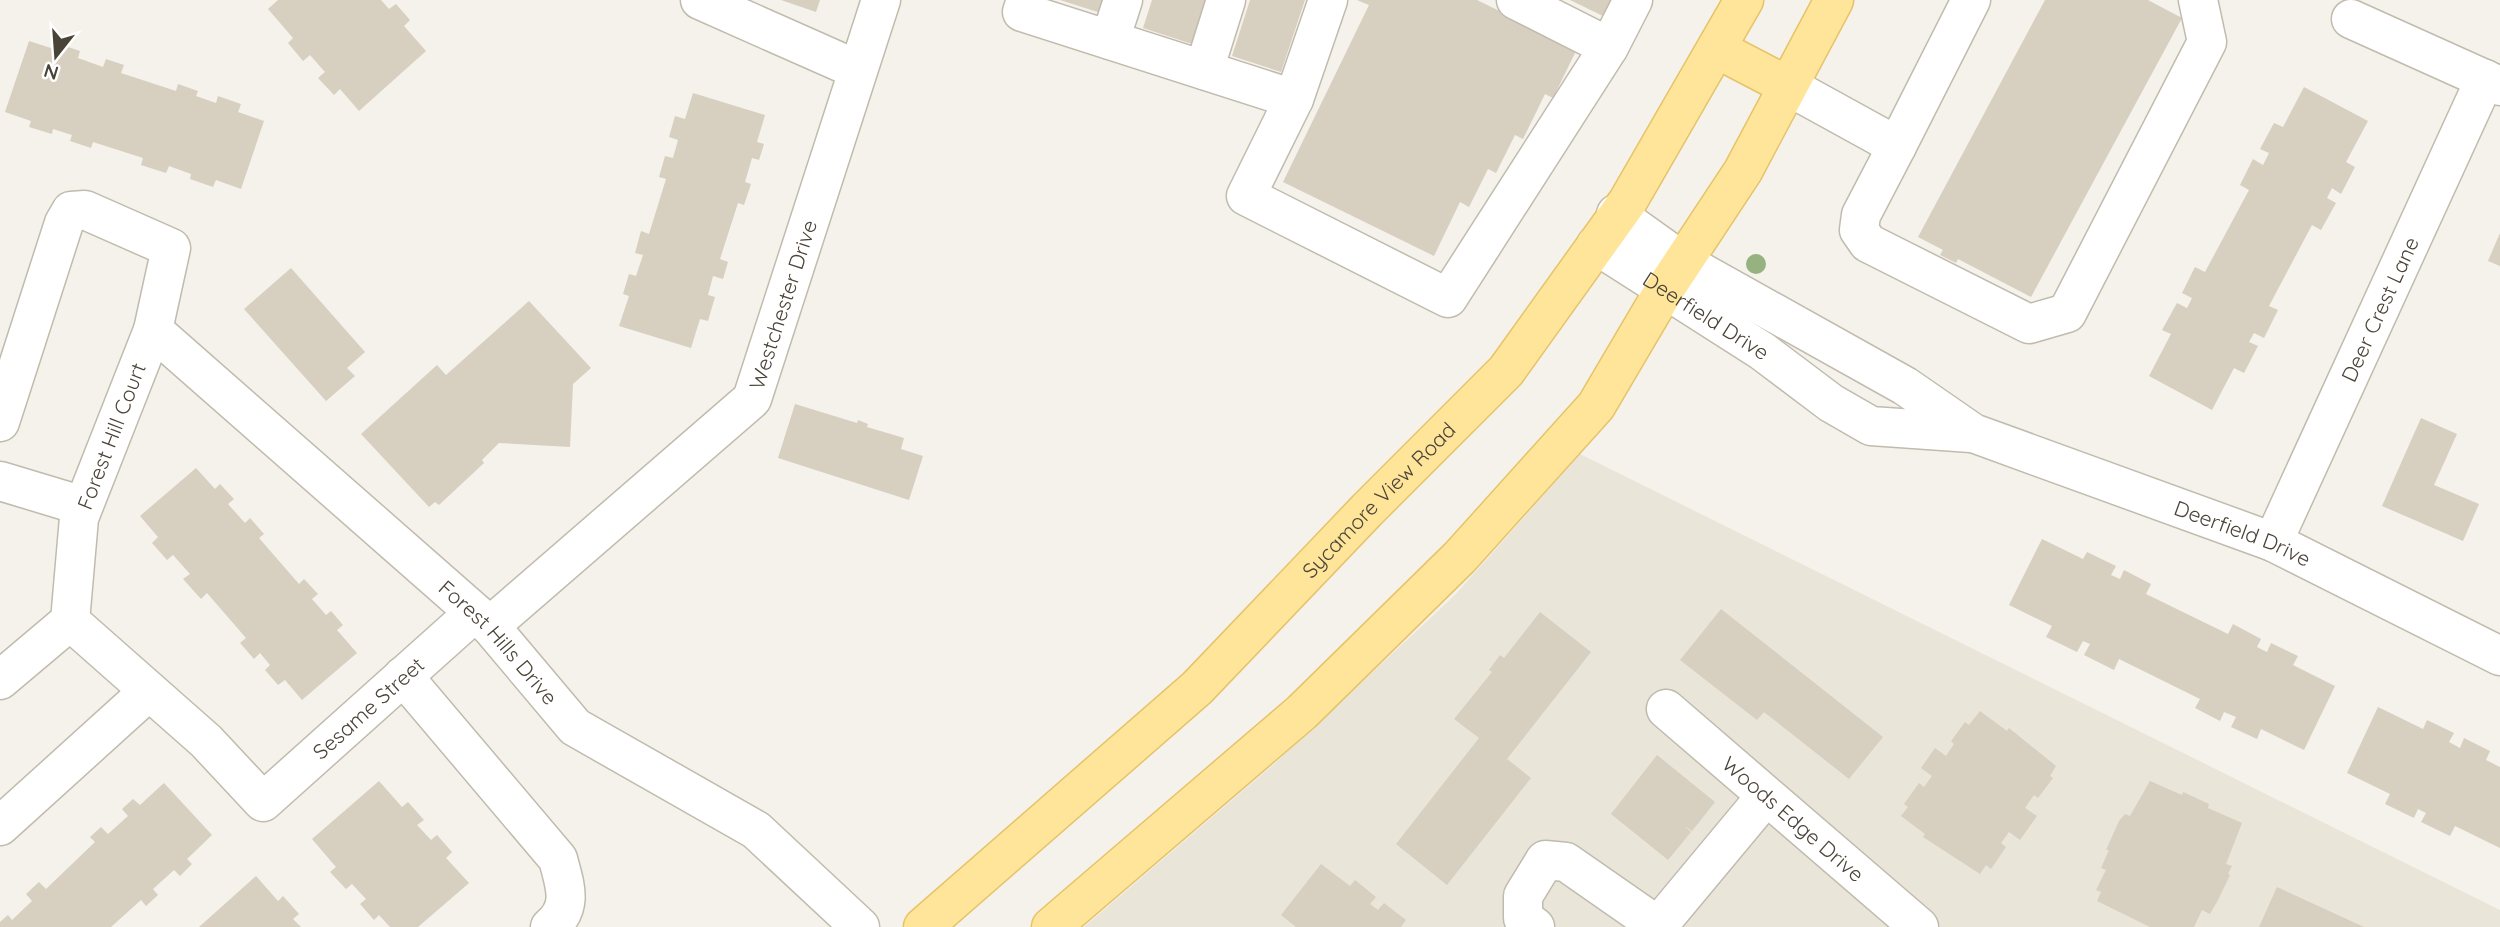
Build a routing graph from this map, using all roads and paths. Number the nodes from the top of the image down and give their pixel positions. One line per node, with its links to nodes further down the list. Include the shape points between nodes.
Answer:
1 (700, 0): 17 (street)
2 (881, 0): 17 (street, Westchester Drive)
3 (1026, 0): 14 (street, via 1022,12)
4 (1123, 0): 14 (street)
5 (1226, 0): 18 (street)
6 (1328, 0): 21 (street)
7 (1516, 0): 15 (street)
8 (1633, 0): 15 (street)
9 (1744, 0): 16 (main road, Sycamore View Road)
10 (1834, 0): 20 (main road)
11 (1971, 0): 22 (street)
12 (2198, 0): 22 (street, via 2207,42 2067,313 2029,324 1868,243 1859,230 1861,215)
13 (2351, 19): 19 (street)
14 (1110, 40): 18 (street)
15 (1609, 47): 21 (street, via 1448,298 1246,196)
16 (1717, 49): 20 (main road); 23 (main road, Sycamore View Road)
17 (858, 70): 32 (street, Westchester Drive, via 752,399)
18 (1204, 70): 21 (street)
19 (2493, 82): 31 (street, Deer Crest Lane)
20 (1788, 86): 22 (street); 25 (main road, via 1742,172)
21 (1294, 99)
22 (1897, 146)
23 (1616, 214): 24 (main road, Sycamore View Road); 25 (street, Deerfield Drive)
24 (1595, 245): 25 (street, Deerfield Drive); 44 (main road, Sycamore View Road, via 1506,370 1197,688)
25 (1674, 276): 28 (street, Deerfield Drive, via 1905,386); 28 (street, Deerfield Drive, via 1762,351 1831,403 1871,426); 45 (main road, via 1596,406 1460,557 1302,712)
26 (153, 330): 27 (street, Forest Hill Court, via 171,248 85,210 71,211); 30 (street, Forest Hill Court); 32 (street, Forest Hills Drive)
27 (0, 422)
28 (1973, 433): 31 (street, Deerfield Drive)
29 (0, 481): 30 (street)
30 (83, 506): 33 (street, Forest Hill Court)
31 (2273, 542): 34 (street, Deerfield Drive)
32 (482, 620): 35 (street, Sesame Street); 43 (street, Forest Hills Drive, via 575,727 756,830)
33 (70, 621): 36 (street); 37 (street)
34 (2500, 656)
35 (403, 677): 37 (street, Sesame Street, via 263,802 206,741); 42 (street, via 558,859 568,897 561,917)
36 (0, 680)
37 (149, 691): 40 (street)
38 (1666, 709): 39 (street, Woods Edge Drive)
39 (1766, 796): 41 (street); 47 (street, Woods Edge Drive)
40 (0, 826)
41 (1657, 926): 46 (street, via 1566,862 1545,860 1523,896 1523,918)
42 (550, 927)
43 (860, 927)
44 (923, 927)
45 (1051, 927)
46 (1535, 927)
47 (1919, 927)

